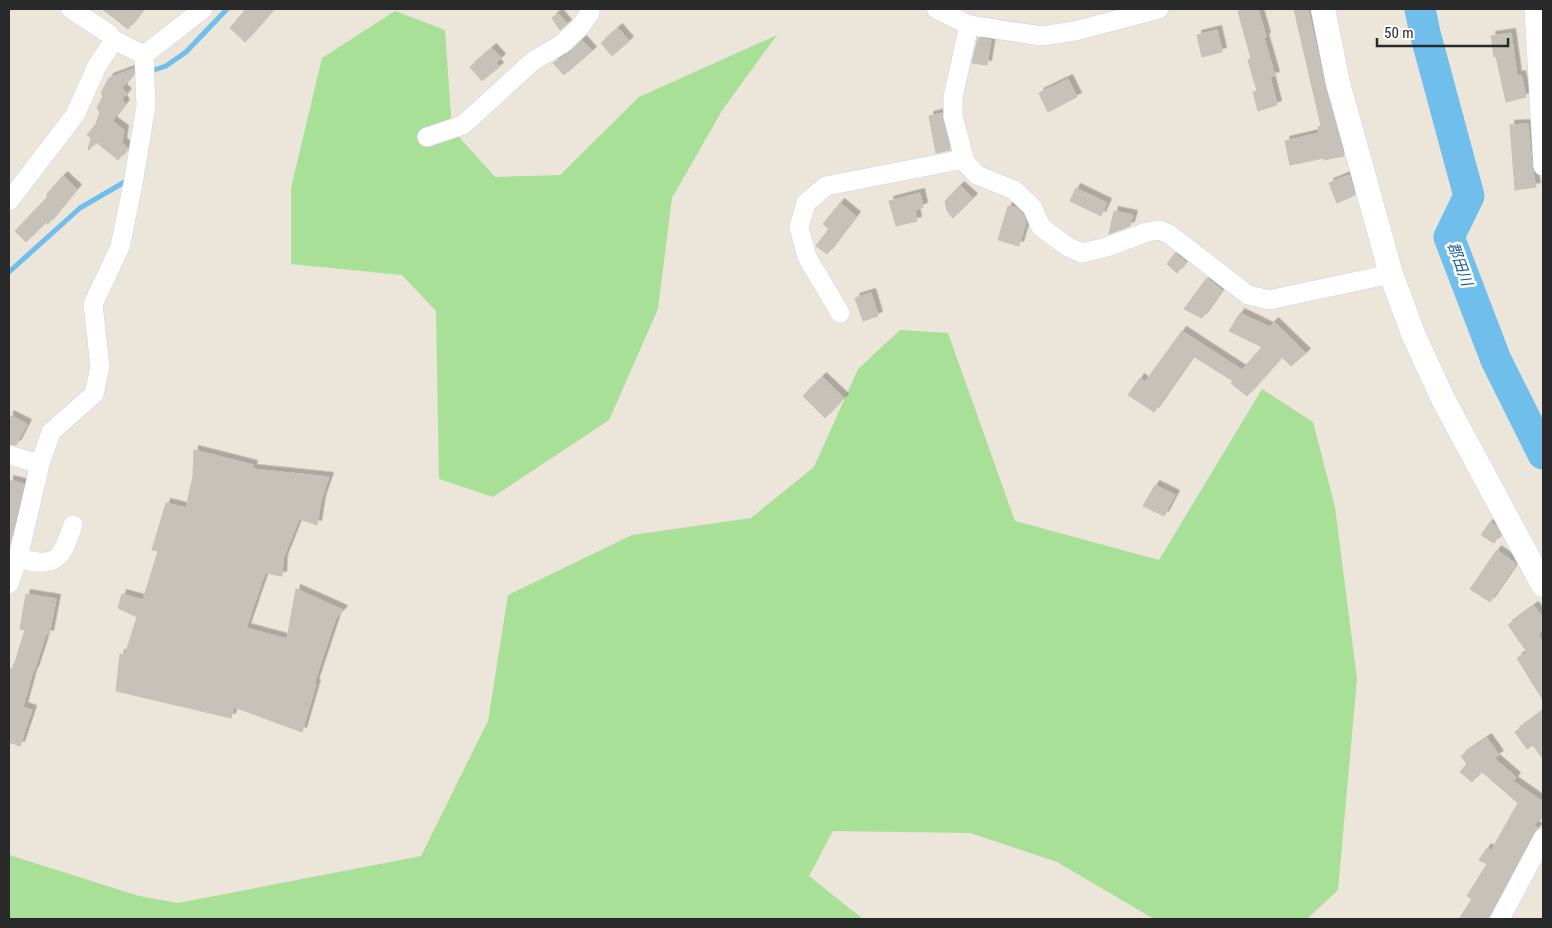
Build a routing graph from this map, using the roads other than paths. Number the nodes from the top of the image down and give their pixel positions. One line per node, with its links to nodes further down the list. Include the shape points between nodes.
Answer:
1 (71, 9): 9 (street)
2 (203, 9): 10 (street)
3 (936, 9): 8 (street)
4 (1159, 9): 8 (street, via 1075,31 1041,36)
5 (1322, 9): 15 (street, via 1338,83)
6 (1534, 9): 13 (street)
7 (589, 10): 11 (street, via 580,27 562,44 533,61 464,125)
8 (969, 25): 12 (street, via 953,97 952,116)
9 (114, 40): 10 (street); 14 (street, via 97,66 75,116)
10 (144, 55): 18 (street, via 146,106 120,246 93,304 100,367 94,394 51,432)
11 (427, 137)
12 (964, 158): 15 (street, via 977,176 1014,190 1032,207 1041,228 1082,253 1159,230 1169,234 1248,295 1269,300); 16 (street, via 826,186 806,203 800,227 807,257)
13 (1543, 164)
14 (9, 201)
15 (1391, 274): 22 (street, via 1414,336 1443,399)
16 (840, 313)
17 (9, 456): 18 (street)
18 (40, 464): 20 (street)
19 (73, 525): 20 (street, via 65,548 53,561)
20 (18, 558): 21 (street)
21 (9, 584)
22 (1543, 585)
23 (1543, 838): 24 (street)
24 (1500, 919)

